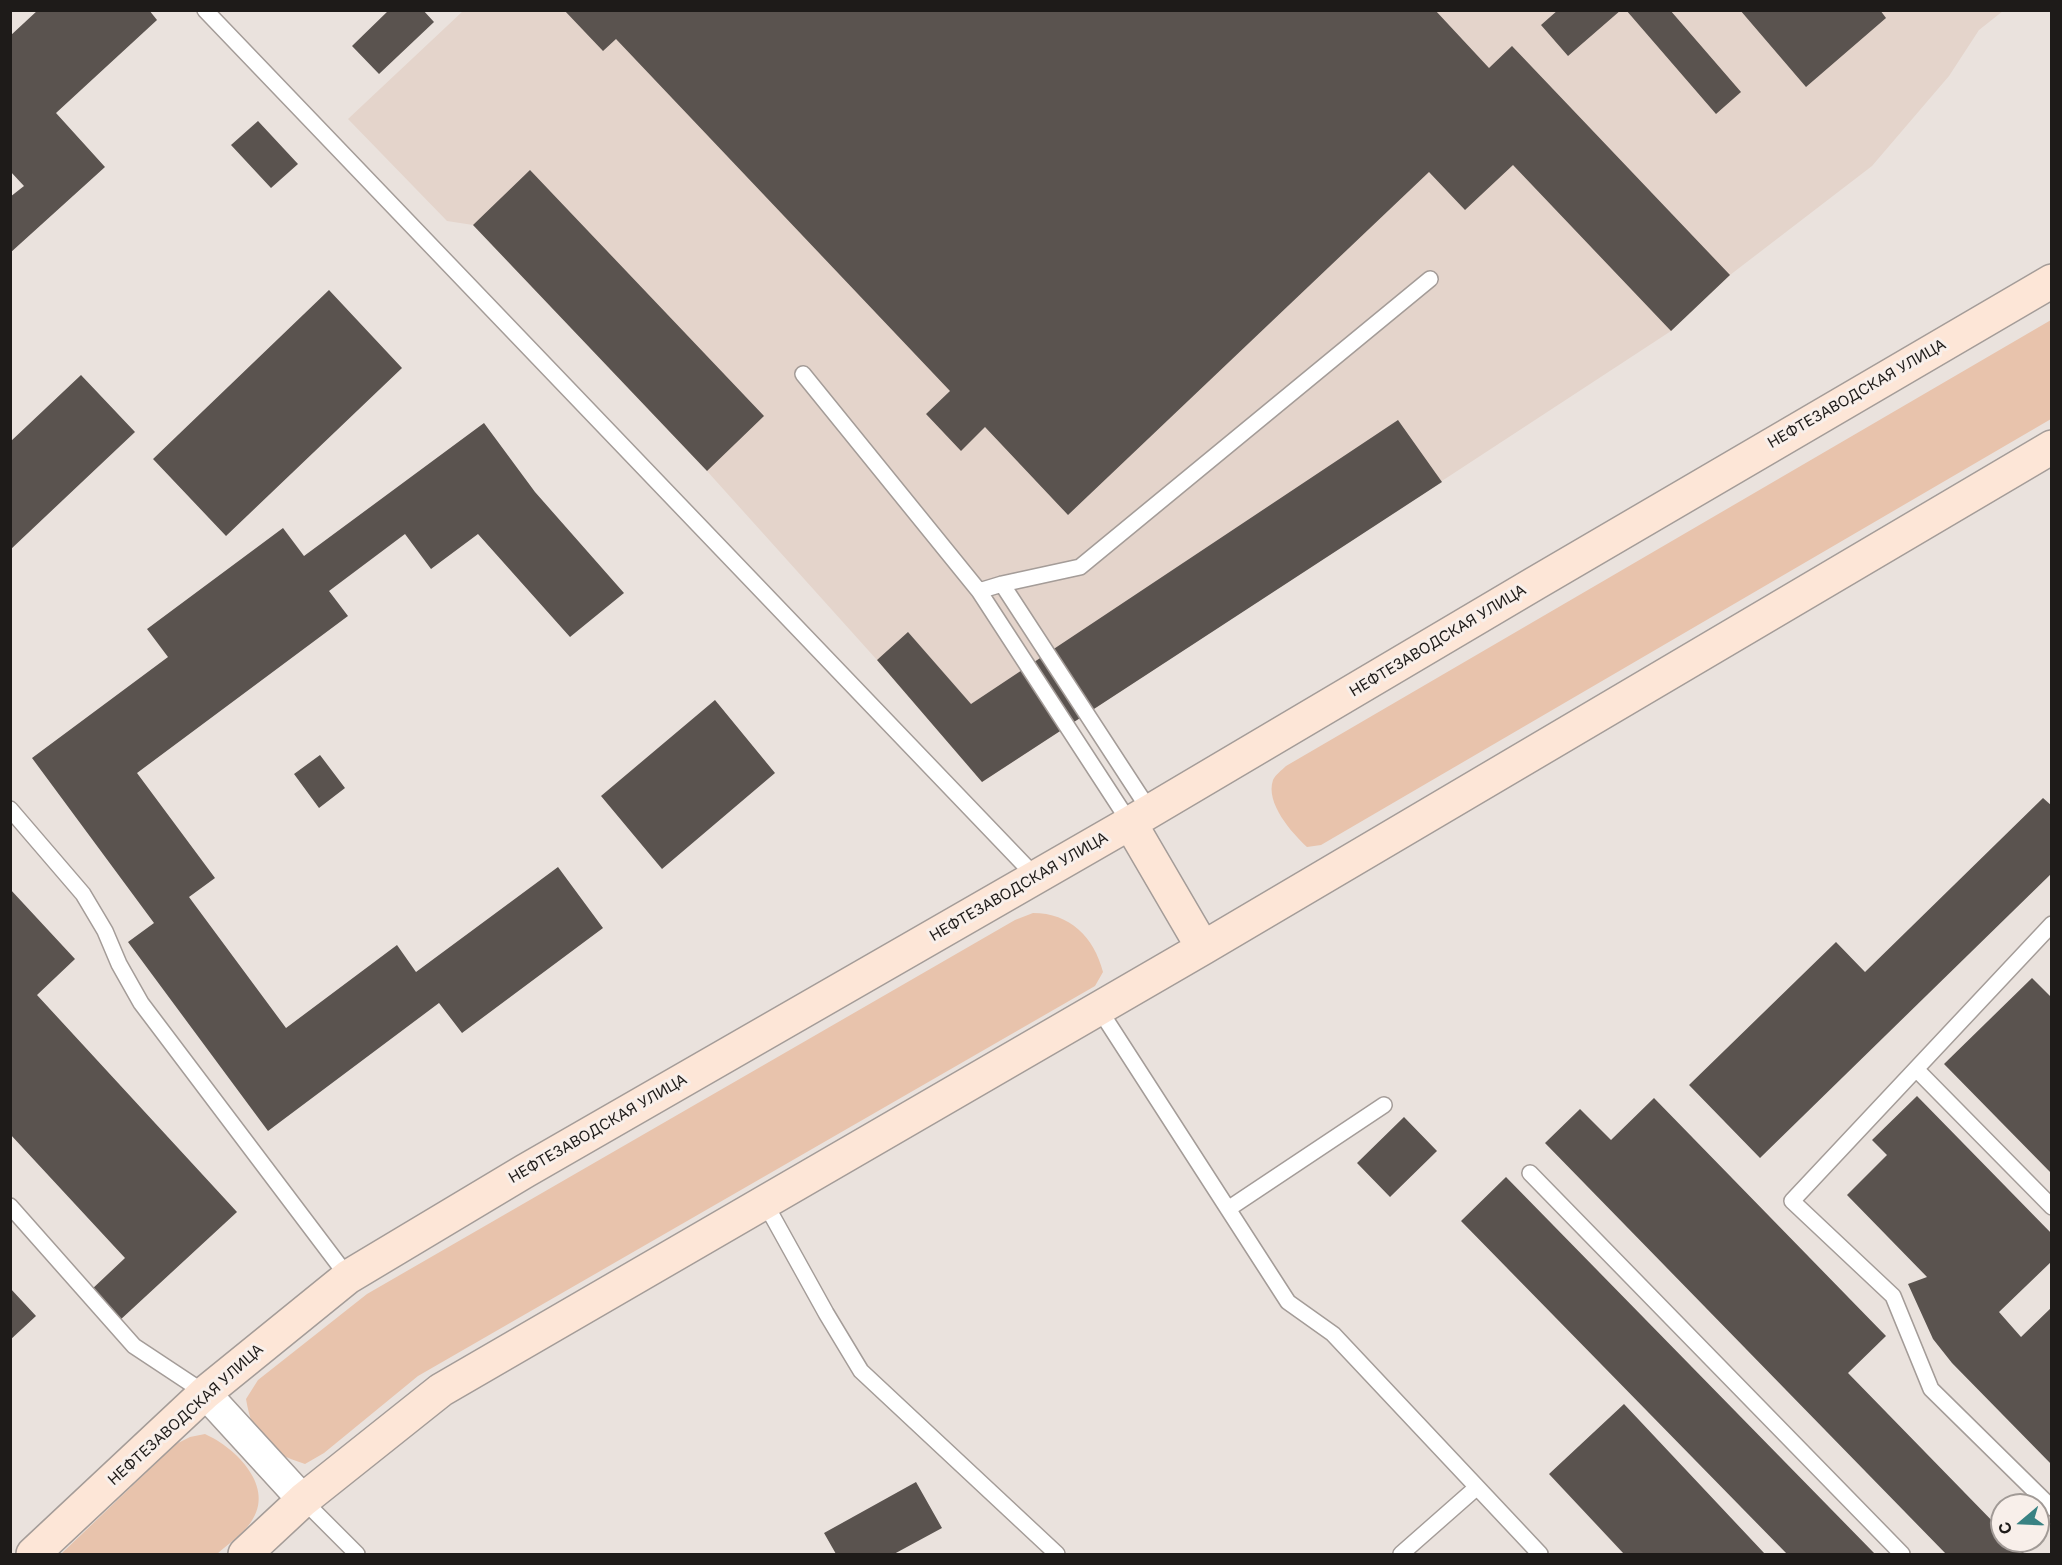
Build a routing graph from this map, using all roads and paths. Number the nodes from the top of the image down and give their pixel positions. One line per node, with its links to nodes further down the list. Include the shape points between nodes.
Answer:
1 (205, 10): 10 (lane)
2 (1430, 279): 6 (lane, via 1080,567)
3 (2052, 281): 9 (main road, НЕФТЕЗАВОДСКАЯ УЛИЦА)
4 (803, 374): 7 (lane)
5 (2052, 447): 12 (main road)
6 (1002, 584): 7 (lane); 9 (lane)
7 (979, 591): 9 (lane)
8 (10, 809): 21 (lane, via 83,894 141,1003)
9 (1140, 817): 10 (main road, НЕФТЕЗАВОДСКАЯ УЛИЦА); 12 (main road)
10 (1036, 877): 21 (main road, НЕФТЕЗАВОДСКАЯ УЛИЦА, via 525,1170)
11 (2052, 924): 14 (lane)
12 (1203, 948): 13 (main road)
13 (1099, 1009): 17 (main road); 20 (lane)
14 (1916, 1069): 19 (lane); 25 (lane, via 1792,1201 1893,1296 1931,1389)
15 (1384, 1105): 20 (lane)
16 (1530, 1173): 32 (lane)
17 (765, 1203): 24 (main road, via 441,1390); 29 (lane, via 861,1371)
18 (10, 1206): 22 (lane, via 134,1346)
19 (2052, 1207)
20 (1228, 1209): 23 (lane, via 1288,1302 1333,1334)
21 (348, 1277): 22 (main road, НЕФТЕЗАВОДСКАЯ УЛИЦА)
22 (205, 1394): 24 (street); 26 (main road, НЕФТЕЗАВОДСКАЯ УЛИЦА)
23 (1476, 1488): 30 (lane); 31 (lane)
24 (303, 1500): 27 (main road); 28 (lane)
25 (2052, 1508)
26 (33, 1554)
27 (245, 1554)
28 (357, 1554)
29 (1057, 1554)
30 (1401, 1554)
31 (1540, 1554)
32 (1902, 1554)

